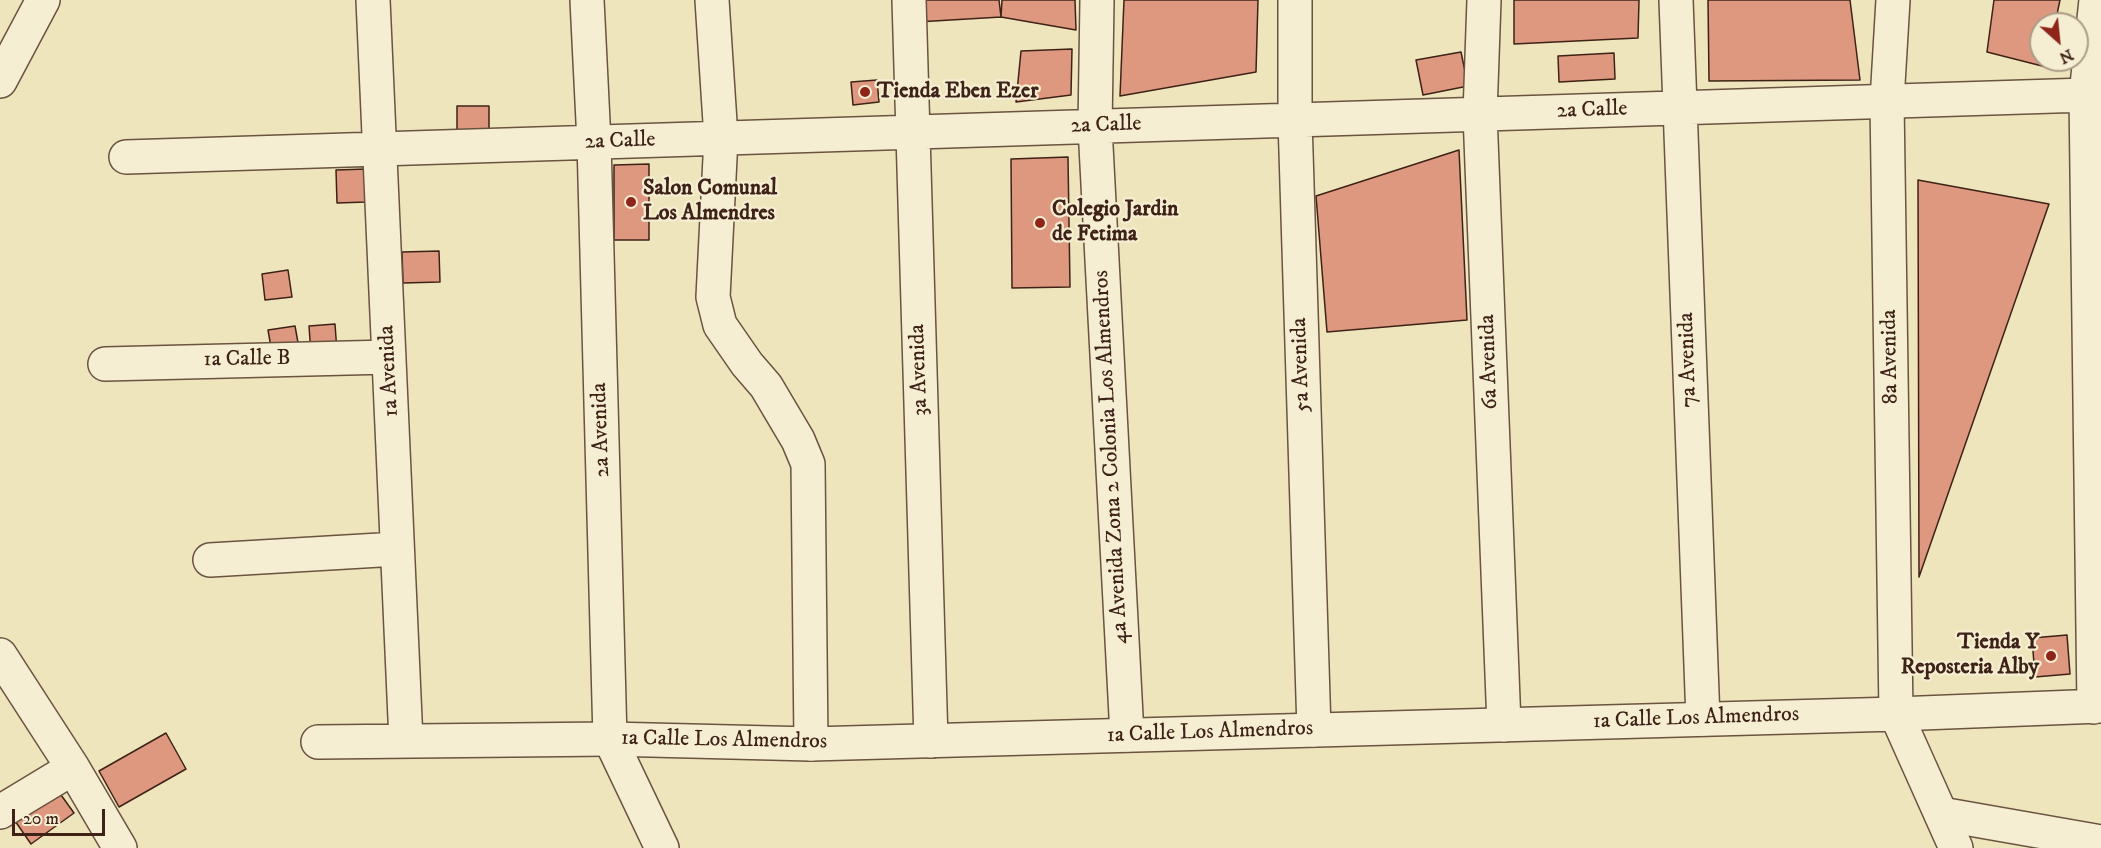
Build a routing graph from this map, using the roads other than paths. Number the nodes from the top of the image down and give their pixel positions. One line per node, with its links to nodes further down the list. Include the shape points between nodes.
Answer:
1 (44, 0): 12 (street)
2 (373, 0): 22 (street, 1a Avenida)
3 (587, 0): 21 (street, 2a Avenida)
4 (712, 0): 20 (street)
5 (909, 0): 19 (street, 3a Avenida)
6 (1096, 0): 18 (street, 4a Avenida Zona 2 Colonia Los Almendros)
7 (1295, 0): 17 (street, 5a Avenida)
8 (1484, 0): 16 (street, 6a Avenida)
9 (1676, 0): 15 (street, 7a Avenida)
10 (1893, 0): 14 (street, 8a Avenida)
11 (2096, 0): 13 (street)
12 (0, 81)
13 (2086, 95): 14 (street, 2a Calle); 29 (street)
14 (1887, 101): 15 (street, 2a Calle); 30 (street, 8a Avenida)
15 (1679, 108): 16 (street, 2a Calle); 31 (street, 7a Avenida)
16 (1480, 114): 17 (street, 2a Calle); 32 (street, 6a Avenida)
17 (1295, 120): 18 (street, 2a Calle); 33 (street, 5a Avenida)
18 (1095, 127): 19 (street, 2a Calle); 34 (street, 4a Avenida Zona 2 Colonia Los Almendros)
19 (913, 132): 20 (street, 2a Calle); 37 (street, 3a Avenida)
20 (721, 138): 21 (street, 2a Calle); 39 (street, via 713,297 720,325 766,386 808,464)
21 (594, 142): 22 (street, 2a Calle); 35 (street, 2a Avenida)
22 (380, 149): 23 (street, 2a Calle); 24 (street, 1a Avenida)
23 (126, 157)
24 (389, 357): 25 (street, 1a Calle B); 26 (street, 1a Avenida)
25 (105, 364)
26 (398, 549): 27 (street); 36 (street, 1a Avenida)
27 (210, 560)
28 (0, 655): 40 (street)
29 (2098, 707): 30 (street, 1a Calle Los Almendros)
30 (1896, 714): 31 (street, 1a Calle Los Almendros); 42 (street)
31 (1703, 719): 32 (street, 1a Calle Los Almendros)
32 (1504, 724): 33 (street, 1a Calle Los Almendros)
33 (1314, 730): 34 (street, 1a Calle Los Almendros)
34 (1127, 735): 37 (street, 1a Calle Los Almendros)
35 (610, 739): 36 (street, 1a Calle Los Almendros); 39 (street, 1a Calle Los Almendros); 45 (street, 2a Avenida)
36 (406, 741): 38 (street, 1a Calle Los Almendros)
37 (931, 741): 39 (street, 1a Calle Los Almendros)
38 (318, 742)
39 (811, 744)
40 (73, 768): 41 (street); 44 (street)
41 (0, 812)
42 (1941, 814): 43 (street); 46 (street)
43 (2101, 842)
44 (120, 848)
45 (662, 848)
46 (1956, 848)

